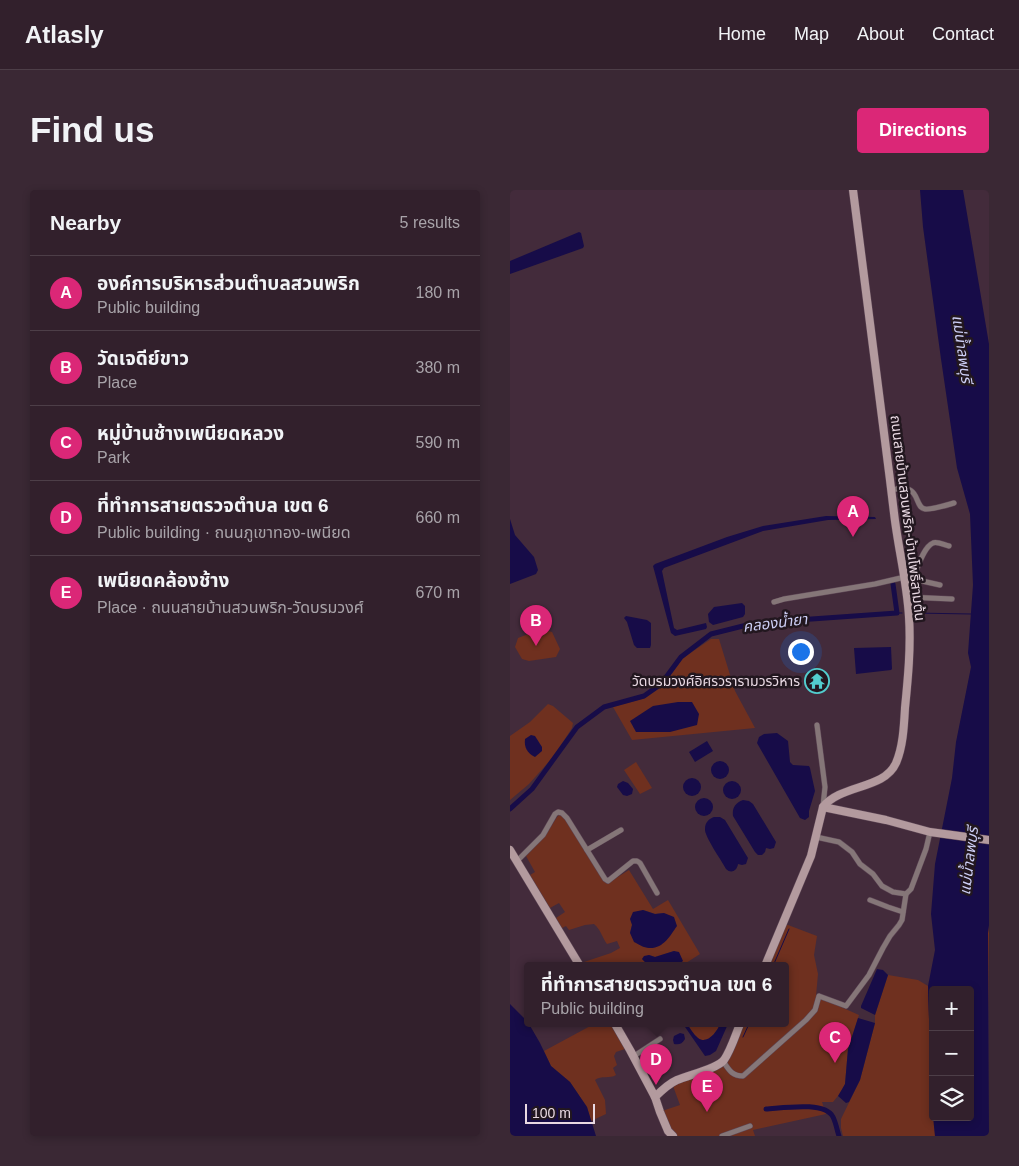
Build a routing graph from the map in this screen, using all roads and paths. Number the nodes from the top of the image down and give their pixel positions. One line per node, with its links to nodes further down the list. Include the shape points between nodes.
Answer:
1 (853, 190): 2 (street, ถนนสายบ้านสวนพริก-บ้านโพธิ์สามต้น)
2 (891, 490): 3 (street, via 910,490 925,509); 5 (street, ถนนสายบ้านสวนพริก-บ้านโพธิ์สามต้น, via 895,526)
3 (954, 503)
4 (949, 546): 5 (street, via 933,543 928,547)
5 (908, 580): 6 (street); 7 (street, ถนนสายบ้านสวนพริก-บ้านโพธิ์สามต้น); 9 (street)
6 (940, 585)
7 (907, 597): 8 (street); 11 (street, ถนนสายบ้านสวนพริก-บ้านโพธิ์สามต้น, via 909,672 900,751 886,776)
8 (952, 599)
9 (774, 602)
10 (817, 725): 12 (street, via 826,787)
11 (840, 794): 12 (street, ถนนสายบ้านสวนพริก-บ้านโพธิ์สามต้น); 13 (street, via 837,802)
12 (823, 807): 13 (street); 16 (street)
13 (840, 810): 15 (street)
14 (621, 830): 18 (street)
15 (932, 832): 17 (street); 21 (street, via 911,889)
16 (816, 837): 21 (street, via 839,842 882,886); 25 (street, via 805,873)
17 (989, 840)
18 (587, 850): 19 (street, via 567,818 558,812 536,843); 20 (street, via 608,881 637,861)
19 (513, 857): 24 (street)
20 (657, 892)
21 (906, 894): 23 (street)
22 (870, 900): 23 (street)
23 (903, 912): 30 (street, via 900,925 846,1006 819,996 815,1010 806,1020 743,1076 730,1072)
24 (578, 962)
25 (767, 962)
26 (617, 1027): 29 (street)
27 (739, 1027): 30 (street)
28 (660, 1039): 29 (street)
29 (634, 1056): 31 (street)
30 (723, 1062): 31 (street, via 675,1081)
31 (655, 1097): 33 (street)
32 (750, 1126): 34 (street)
33 (673, 1136)
34 (722, 1136)

